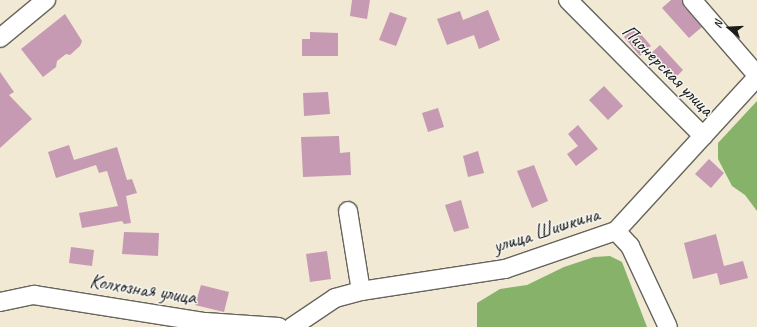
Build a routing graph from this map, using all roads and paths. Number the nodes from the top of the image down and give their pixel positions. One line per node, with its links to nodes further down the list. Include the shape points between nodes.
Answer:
1 (46, 0): 4 (street)
2 (568, 0): 6 (street, Пионерская улица)
3 (692, 0): 5 (street)
4 (0, 38)
5 (757, 76): 6 (street, улица Шишкина)
6 (703, 136): 8 (street, улица Шишкина)
7 (348, 211): 9 (street)
8 (616, 231): 9 (street, улица Шишкина, via 505,269); 13 (street, via 630,246)
9 (361, 291): 12 (street, улица Шишкина, via 335,298)
10 (0, 302): 11 (street, Колхозная улица, via 34,295 206,322)
11 (279, 327)
12 (292, 327)
13 (668, 327)

